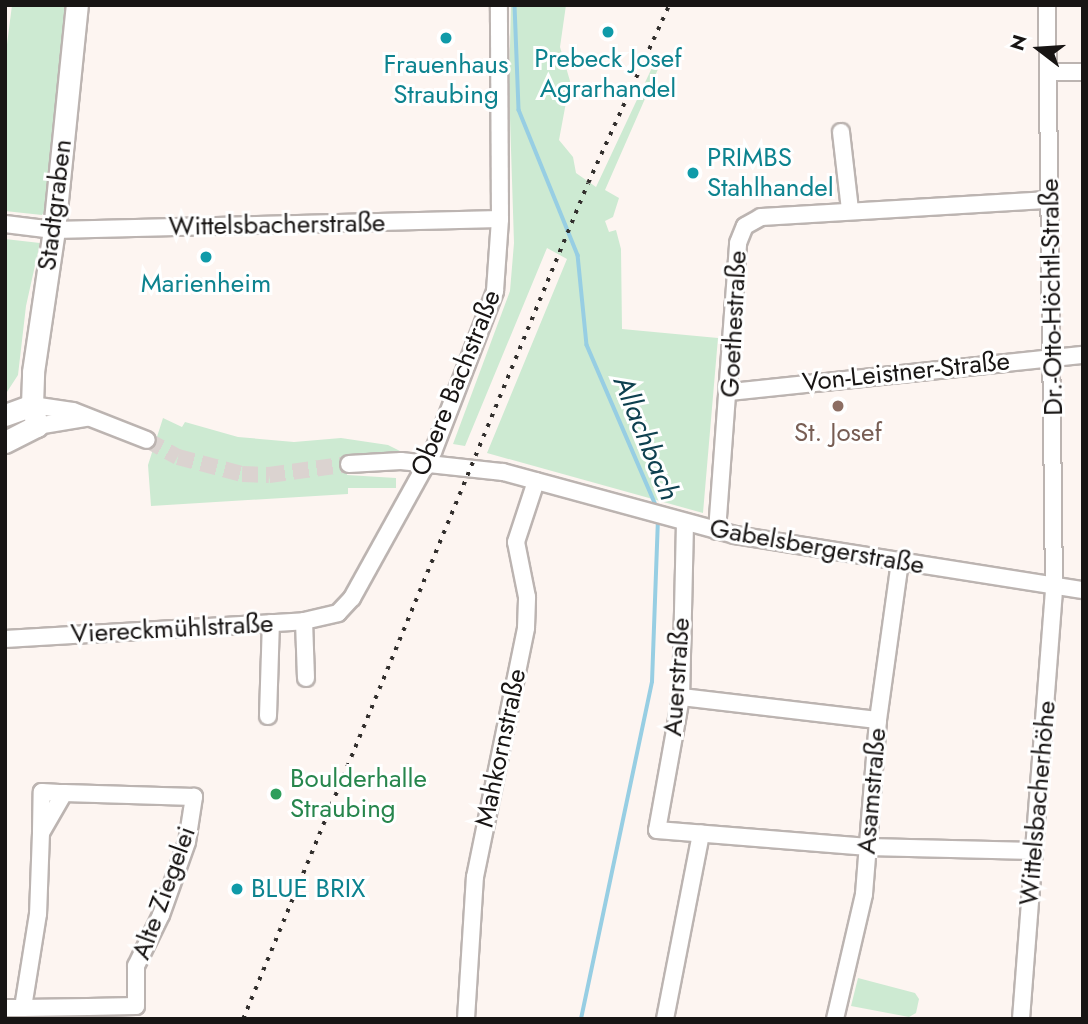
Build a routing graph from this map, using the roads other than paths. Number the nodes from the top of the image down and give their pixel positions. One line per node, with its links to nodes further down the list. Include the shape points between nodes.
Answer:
1 (77, 5): 11 (main road, Stadtgraben)
2 (499, 5): 9 (street, Obere Bachstraße)
3 (1048, 5): 4 (street, Dr.-Otto-Höchtl-Straße)
4 (1049, 72): 5 (street); 7 (street, Dr.-Otto-Höchtl-Straße)
5 (1083, 72)
6 (841, 132): 8 (street)
7 (1050, 200): 8 (street, Goethestraße); 13 (street, Dr.-Otto-Höchtl-Straße)
8 (850, 210): 14 (street, Goethestraße, via 761,217 745,226 738,243)
9 (500, 219): 11 (street, Wittelsbacherstraße); 19 (street, Obere Bachstraße, via 499,269 489,313)
10 (5, 224): 11 (street, Wittelsbacherstraße)
11 (54, 230): 16 (main road, Stadtgraben)
12 (1083, 355): 13 (street, Von-Leistner-Straße)
13 (1053, 357): 14 (street, Von-Leistner-Straße); 25 (street, Dr.-Otto-Höchtl-Straße)
14 (730, 392): 23 (street, Goethestraße)
15 (5, 415): 16 (main road)
16 (34, 415): 17 (street, via 52,405); 18 (main road)
17 (147, 439)
18 (5, 442)
19 (428, 462): 20 (street, Gabelsbergerstraße); 21 (street, Gabelsbergerstraße); 27 (street, Obere Bachstraße, via 352,598)
20 (349, 464)
21 (536, 481): 22 (street, Gabelsbergerstraße); 40 (street, Mahkornstraße, via 516,542 527,597 526,628 475,877)
22 (682, 522): 23 (street, Gabelsbergerstraße); 32 (street, Auerstraße)
23 (717, 531): 24 (street, Gabelsbergerstraße)
24 (900, 561): 25 (street, Gabelsbergerstraße); 34 (street, Asamstraße)
25 (1054, 588): 26 (street, Gabelsbergerstraße); 37 (street, Wittelsbacherhöhe)
26 (1083, 590)
27 (338, 613): 28 (street, Viereckmühlstraße)
28 (304, 621): 29 (street, Viereckmühlstraße); 31 (street)
29 (271, 623): 30 (street, Viereckmühlstraße); 33 (street)
30 (5, 639)
31 (306, 678)
32 (681, 697): 34 (street); 35 (street, Auerstraße, via 657,830)
33 (268, 716)
34 (877, 720): 36 (street, Asamstraße)
35 (701, 834): 36 (street); 41 (street)
36 (867, 847): 37 (street); 42 (street, Asamstraße, via 856,943)
37 (1034, 851): 43 (street, Wittelsbacherhöhe)
38 (5, 1008): 39 (street, Alte Ziegelei)
39 (23, 1008): 39 (street, Alte Ziegelei, via 37,914 41,833 64,793 194,796 191,828 161,915 136,966 136,1006)
40 (466, 1019)
41 (664, 1019)
42 (835, 1019)
43 (1021, 1019)

